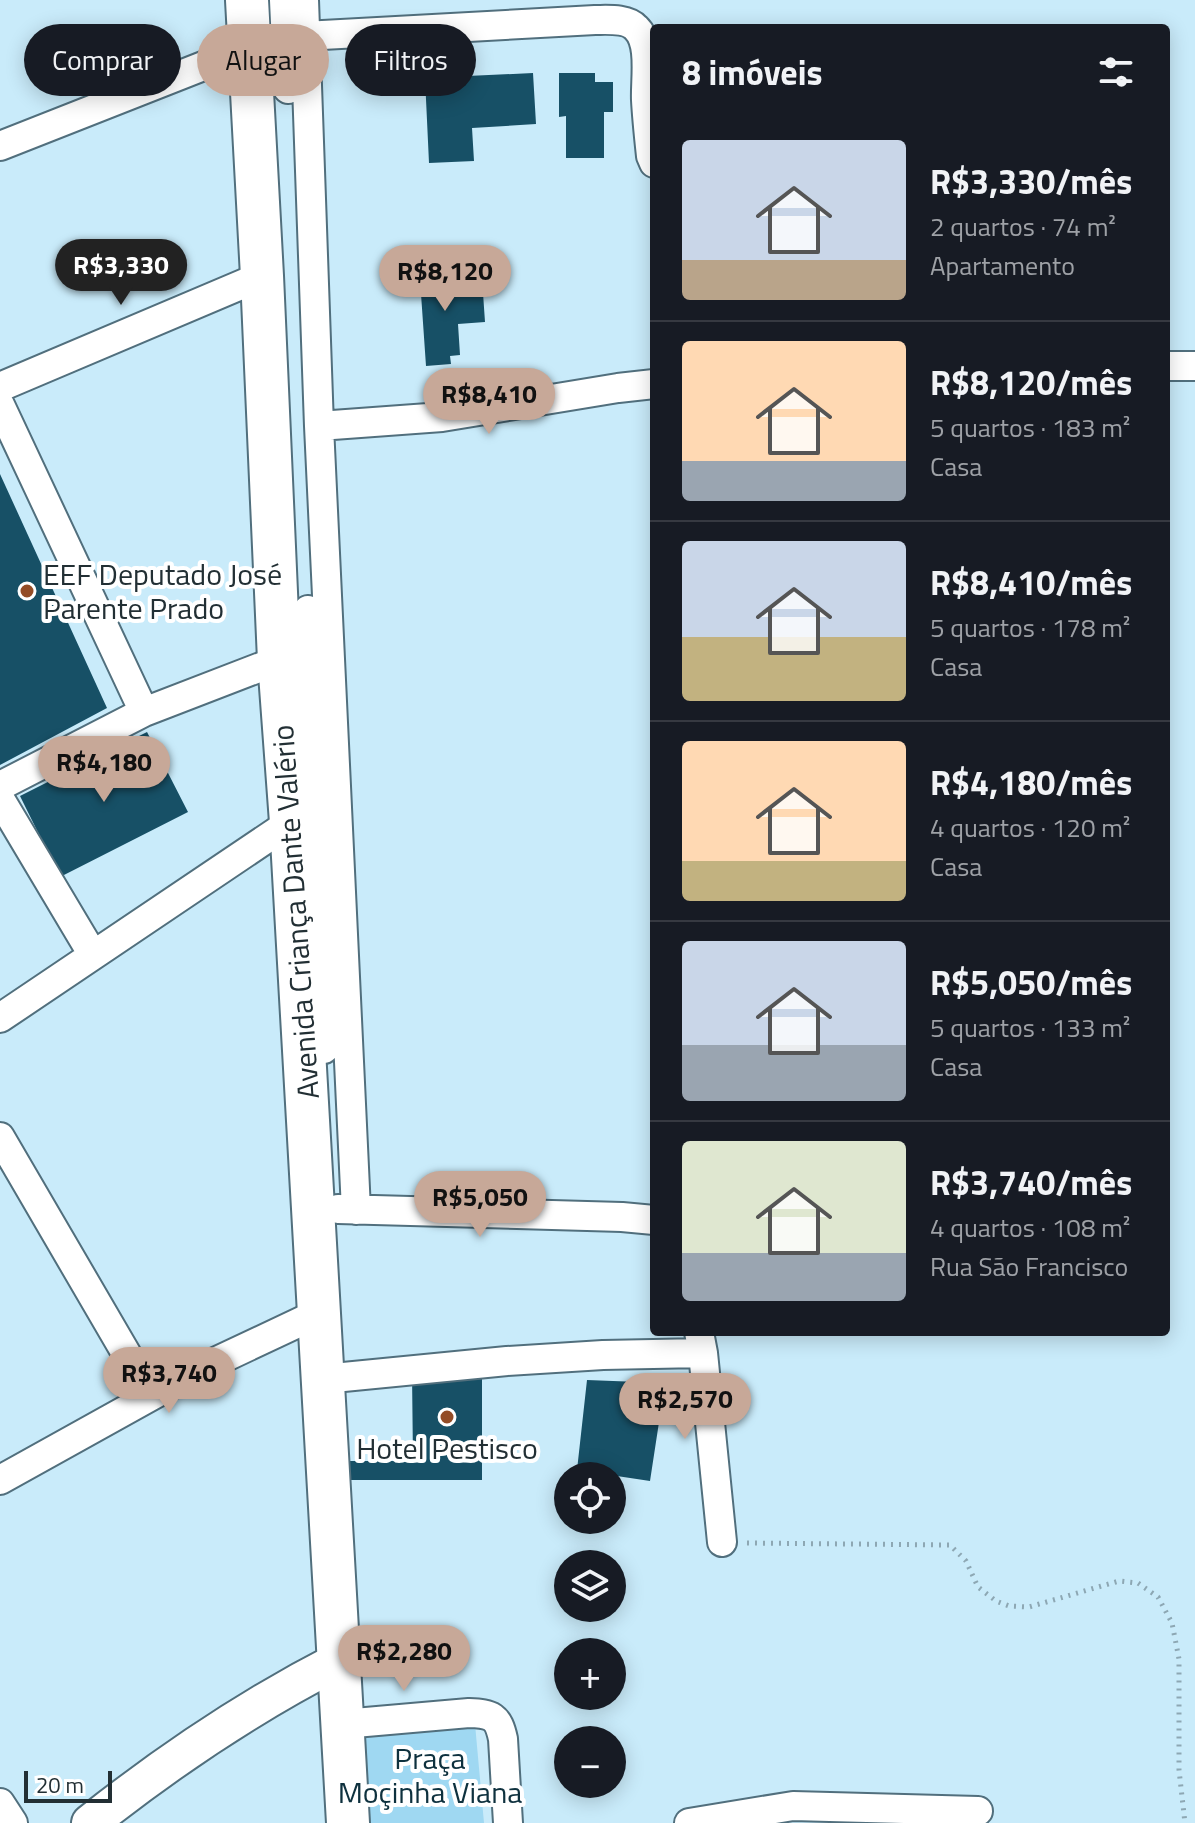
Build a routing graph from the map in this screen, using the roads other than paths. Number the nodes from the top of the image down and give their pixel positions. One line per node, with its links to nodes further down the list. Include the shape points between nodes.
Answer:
1 (247, 0): 4 (highway, Avenida Criança Dante Valério)
2 (284, 0): 5 (street)
3 (304, 0): 6 (street)
4 (266, 24)
5 (282, 24)
6 (290, 24)
7 (329, 38): 12 (street, via 623,21 642,35)
8 (197, 72): 13 (street)
9 (276, 96): 14 (highway, Avenida Criança Dante Valério)
10 (282, 96): 29 (street)
11 (286, 96): 20 (street)
12 (650, 144)
13 (0, 146)
14 (262, 276): 18 (street); 21 (highway, Avenida Criança Dante Valério)
15 (1170, 366): 16 (street)
16 (1195, 366)
17 (650, 384): 20 (street, via 442,417)
18 (0, 387)
19 (0, 405): 22 (street)
20 (319, 426): 29 (street)
21 (279, 660): 22 (street); 25 (highway, Avenida Criança Dante Valério)
22 (144, 712): 23 (street)
23 (0, 786)
24 (0, 799): 26 (street)
25 (291, 822): 26 (street); 29 (highway, Avenida Criança Dante Valério)
26 (93, 955): 27 (street)
27 (0, 1018)
28 (0, 1137): 34 (street)
29 (333, 1209): 30 (street); 31 (highway, Avenida Criança Dante Valério)
30 (650, 1220)
31 (319, 1313): 33 (highway, Avenida Criança Dante Valério); 34 (street)
32 (701, 1342): 33 (street); 36 (street)
33 (323, 1379): 37 (highway, Avenida Criança Dante Valério)
34 (151, 1396): 35 (street)
35 (0, 1480)
36 (722, 1542)
37 (338, 1661): 38 (highway, Avenida Criança Dante Valério); 43 (main road, via 255,1707)
38 (343, 1724): 44 (highway, Avenida Criança Dante Valério); 45 (street, via 491,1715 501,1729)
39 (0, 1803): 42 (street)
40 (978, 1811): 41 (street)
41 (790, 1815): 46 (street)
42 (13, 1823)
43 (90, 1823)
44 (348, 1823)
45 (508, 1823)
46 (689, 1823)

